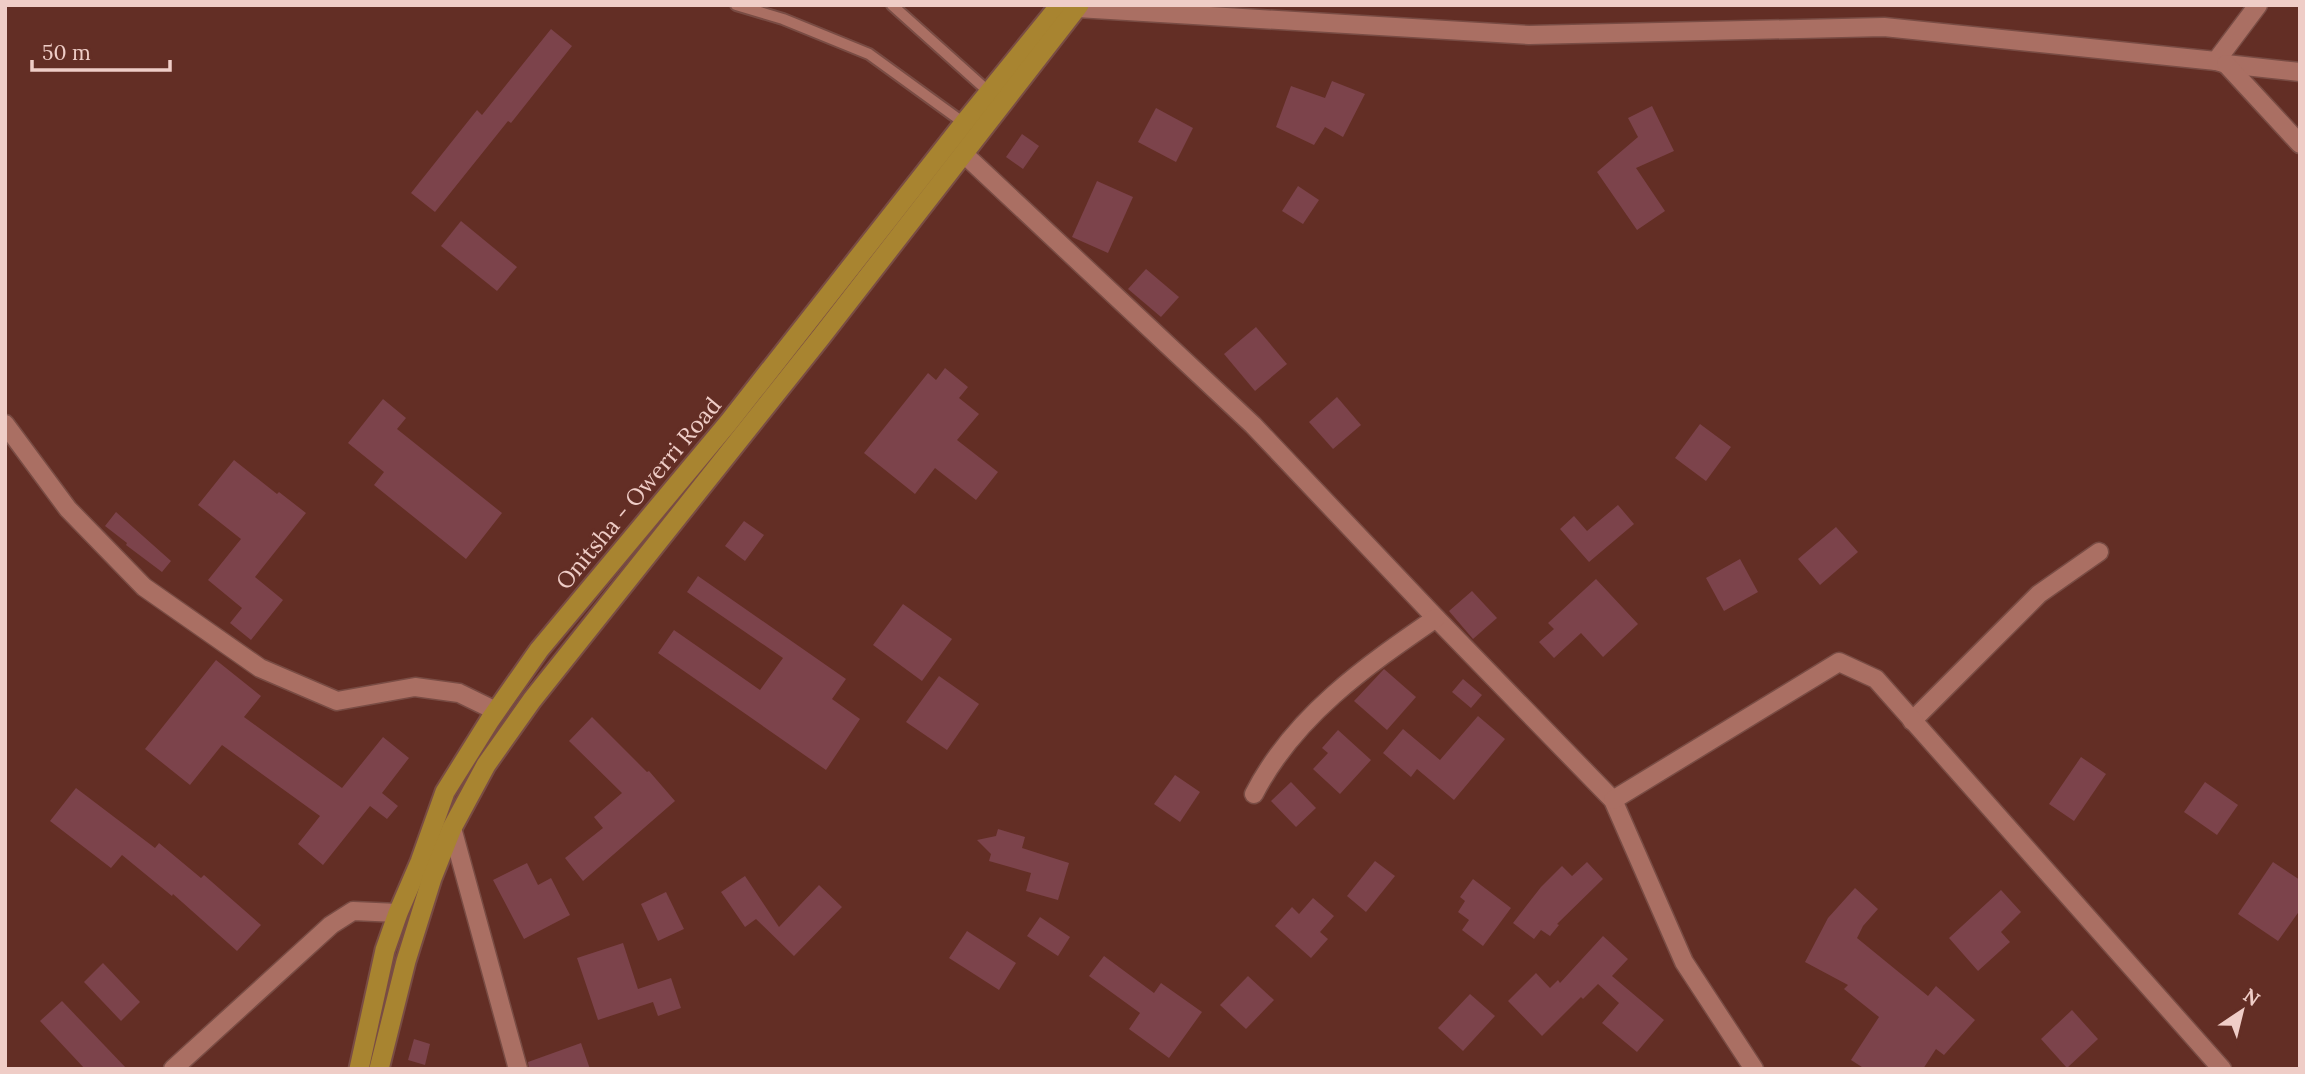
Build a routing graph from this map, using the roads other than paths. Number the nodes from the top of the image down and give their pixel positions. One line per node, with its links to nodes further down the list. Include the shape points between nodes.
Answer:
1 (736, 5): 8 (lane, via 870,54)
2 (892, 5): 7 (lane)
3 (2258, 5): 5 (street)
4 (1072, 6): 5 (street, via 1529,35 1884,27); 7 (highway, Onitsha - Owerri Road); 10 (highway, Onitsha - Owerri Road)
5 (2221, 63): 6 (street); 9 (street)
6 (2300, 72)
7 (989, 92): 8 (highway, Onitsha - Owerri Road)
8 (964, 123): 14 (highway, Onitsha - Owerri Road, via 729,422 539,650)
9 (2300, 144)
10 (964, 154): 13 (street, via 1253,425); 18 (highway, Onitsha - Owerri Road, via 532,700 486,765)
11 (5, 424): 14 (street, via 68,509 144,587 260,668 337,701 415,687 459,693)
12 (2099, 552): 15 (street, via 2039,594)
13 (1436, 618): 16 (street, via 1360,670 1300,727); 17 (street)
14 (496, 711): 19 (highway, Onitsha - Owerri Road, via 445,792)
15 (1912, 721): 17 (street, via 1875,679 1839,663); 25 (street)
16 (1254, 794)
17 (1613, 800): 24 (street, via 1684,962)
18 (452, 828): 22 (highway, Onitsha - Owerri Road, via 422,908); 23 (street)
19 (398, 913): 20 (street, via 354,911 331,925); 21 (highway, Onitsha - Owerri Road, via 385,950)
20 (173, 1069)
21 (359, 1069)
22 (379, 1069)
23 (518, 1069)
24 (1754, 1069)
25 (2221, 1069)

